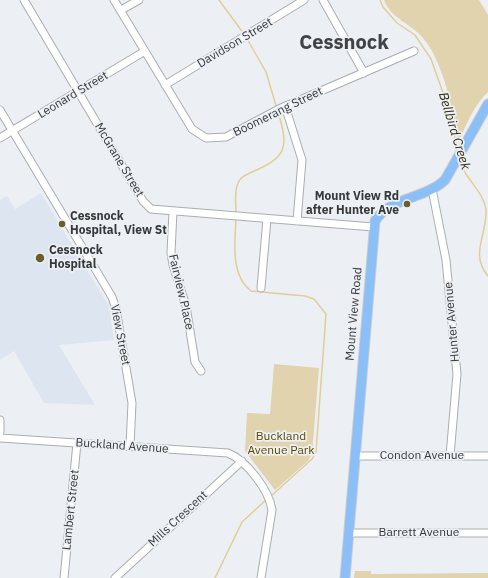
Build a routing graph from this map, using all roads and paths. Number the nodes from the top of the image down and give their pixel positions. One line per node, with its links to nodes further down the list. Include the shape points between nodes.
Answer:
1 (24, 0): 11 (street, McGrane Street)
2 (114, 0): 6 (street, Boomerang Street)
3 (139, 0): 6 (street)
4 (304, 0): 10 (street, Davidson Street)
5 (323, 0): 9 (street)
6 (121, 10): 8 (street, Boomerang Street)
7 (414, 51): 9 (street, Boomerang Street)
8 (145, 52): 10 (street, Boomerang Street); 11 (street, Leonard Street)
9 (364, 72): 13 (street, Boomerang Street)
10 (165, 85): 13 (street, Boomerang Street, via 192,129 206,138 226,137)
11 (78, 92): 15 (street, Leonard Street); 18 (street, McGrane Street, via 147,206 153,210)
12 (488, 104): 17 (main road, Mount View Road, via 445,180)
13 (280, 109): 20 (street, via 302,160)
14 (0, 110): 15 (street, View Street)
15 (12, 131): 16 (street, Leonard Street); 28 (street, View Street, via 112,297 132,403)
16 (0, 138)
17 (432, 189): 21 (main road, Mount View Road, via 387,208 378,218); 30 (street, Hunter Avenue, via 446,260 457,374)
18 (172, 211): 19 (street, McGrane Street); 23 (street, Fairview Place, via 171,254 186,306 195,362)
19 (267, 219): 20 (street, McGrane Street); 22 (street)
20 (297, 221): 21 (street, McGrane Street)
21 (374, 228): 29 (main road, Mount View Road)
22 (261, 288)
23 (201, 371)
24 (0, 420): 25 (street)
25 (0, 432)
26 (0, 438): 27 (street, Buckland Avenue)
27 (77, 443): 28 (street, Buckland Avenue); 35 (street, Lambert Street)
28 (130, 446): 32 (street, Buckland Avenue, via 228,453)
29 (355, 456): 30 (street, Condon Avenue); 33 (main road, Mount View Road)
30 (450, 456): 31 (street, Condon Avenue)
31 (488, 456)
32 (242, 461): 36 (street, Mills Crescent); 37 (street, via 271,501 272,510)
33 (349, 533): 34 (street, Barrett Avenue); 38 (main road, Mount View Road)
34 (488, 533)
35 (64, 578)
36 (115, 578)
37 (261, 578)
38 (345, 578)

